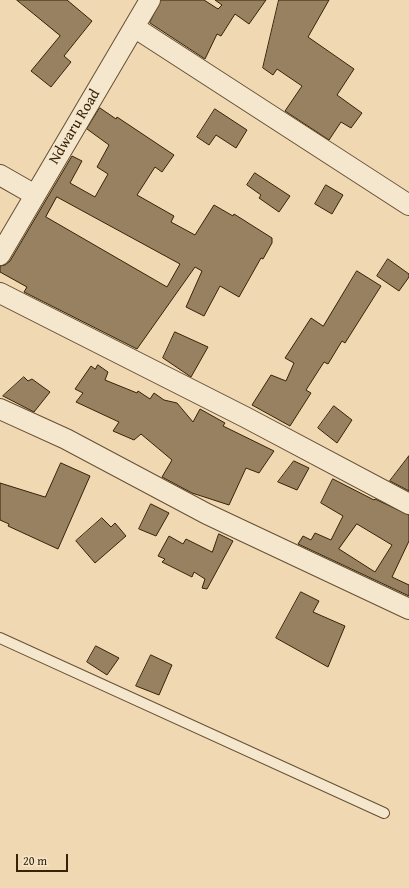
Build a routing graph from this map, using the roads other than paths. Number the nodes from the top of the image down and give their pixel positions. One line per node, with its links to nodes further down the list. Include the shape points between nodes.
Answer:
1 (150, 0): 2 (street, Ndwaru Road)
2 (134, 27): 4 (street, Ndwaru Road); 5 (street)
3 (0, 175): 4 (street)
4 (35, 195): 6 (street, Ndwaru Road)
5 (409, 205)
6 (0, 255)
7 (0, 293): 9 (street, via 245,417)
8 (0, 409): 10 (street, via 66,439 207,514)
9 (409, 504)
10 (409, 609)
11 (0, 638): 12 (lane)
12 (384, 813)

